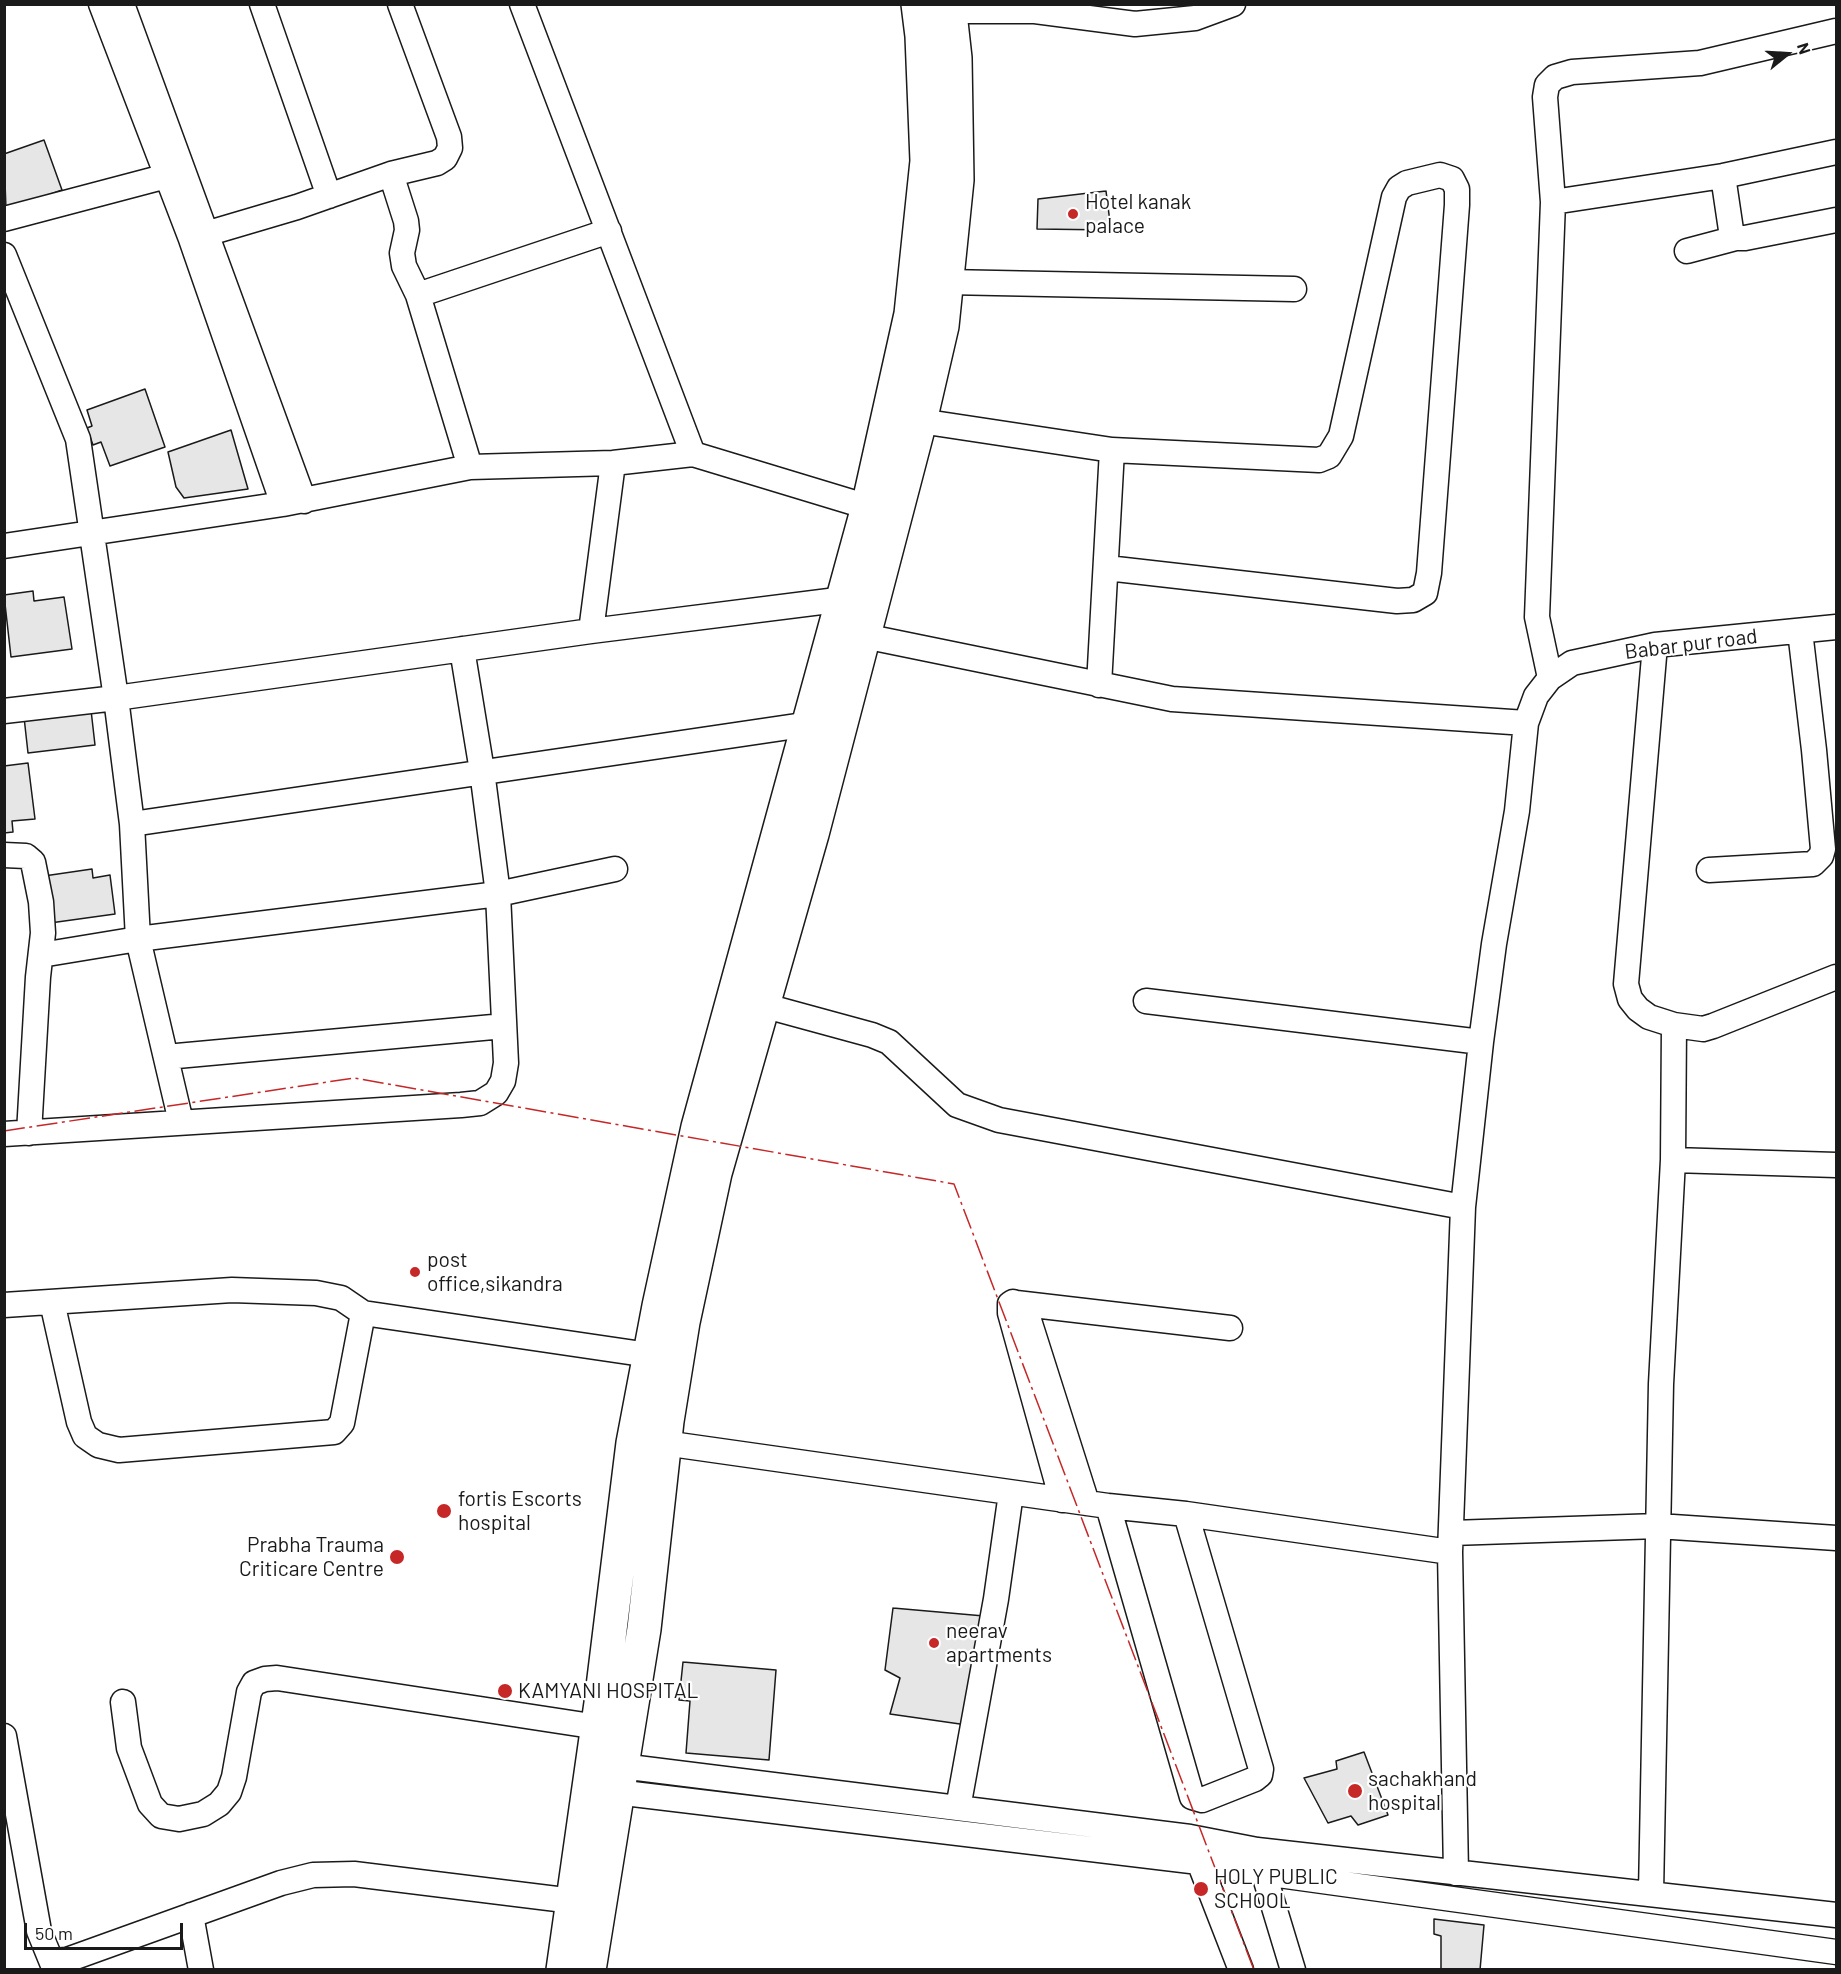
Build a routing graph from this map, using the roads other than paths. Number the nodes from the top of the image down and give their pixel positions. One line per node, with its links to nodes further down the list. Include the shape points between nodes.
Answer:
1 (101, 4): 11 (street)
2 (122, 4): 11 (street)
3 (262, 4): 14 (street)
4 (400, 4): 12 (street, via 450,148 437,164)
5 (522, 4): 18 (street)
6 (918, 4): 32 (highway, via 927,161 911,314)
7 (1233, 4): 8 (street, via 1195,18 1136,24 1035,11)
8 (949, 8): 23 (highway, via 955,58 957,180)
9 (1836, 31): 15 (street, via 1700,63 1572,72 1555,77 1545,97)
10 (1836, 152): 13 (street)
11 (176, 173): 16 (street); 19 (street)
12 (391, 174): 14 (street); 25 (street, via 407,230 402,260)
13 (1723, 176): 15 (street); 20 (street, via 1731,231)
14 (329, 196): 19 (street)
15 (1553, 201): 43 (street, via 1537,617)
16 (4, 219)
17 (1836, 220): 20 (street)
18 (609, 231): 25 (street); 28 (street)
19 (199, 236): 31 (street)
20 (1736, 238): 21 (street)
21 (1687, 251)
22 (4, 255): 33 (street, via 78,439)
23 (946, 282): 24 (street); 26 (highway, via 942,326)
24 (1294, 289)
25 (418, 295): 30 (street)
26 (920, 421): 27 (street); 40 (highway)
27 (1112, 450): 35 (street); 35 (street, via 1319,460 1329,456 1341,435 1394,197 1407,183 1440,176 1452,179 1457,189 1457,205 1425,593 1413,600 1397,601)
28 (693, 454): 29 (street); 32 (street)
29 (613, 463): 30 (street); 38 (street)
30 (470, 467): 31 (street)
31 (293, 502): 33 (street)
32 (868, 507): 36 (highway)
33 (93, 533): 34 (street); 45 (street)
34 (4, 546)
35 (1107, 568): 44 (street)
36 (845, 599): 38 (street); 48 (highway)
37 (1836, 627): 39 (street, Babar pur road)
38 (591, 631): 42 (street)
39 (1800, 631): 41 (street, Babar pur road); 49 (street)
40 (864, 636): 44 (street); 60 (highway)
41 (1656, 645): 43 (street, Babar pur road, via 1572,663); 61 (street, via 1626,984 1638,1009)
42 (462, 649): 45 (street); 50 (street)
43 (1550, 678): 47 (street, via 1536,696)
44 (1099, 686): 47 (street, via 1172,699)
45 (116, 698): 46 (street); 51 (street)
46 (4, 711)
47 (1526, 723): 63 (street, via 1517,812)
48 (810, 724): 50 (street); 76 (highway, via 698,1127)
49 (1825, 751): 54 (street, via 1823,849 1817,861)
50 (482, 771): 51 (street); 55 (street)
51 (132, 824): 56 (street)
52 (4, 855): 57 (street, via 26,856 37,871 43,933)
53 (615, 869): 55 (street)
54 (1709, 870)
55 (498, 894): 56 (street); 62 (street)
56 (138, 939): 57 (street); 64 (street)
57 (41, 955): 66 (street)
58 (1836, 977): 61 (street, via 1703,1029)
59 (1146, 1001): 63 (street)
60 (762, 1005): 70 (street, via 889,1042 957,1105 999,1120); 77 (highway, via 712,1185 683,1322)
61 (1674, 1025): 68 (street)
62 (504, 1026): 64 (street); 65 (street, via 503,1081 496,1093 480,1103)
63 (1481, 1042): 70 (street)
64 (166, 1057): 65 (street)
65 (181, 1122): 66 (street)
66 (29, 1133): 67 (street)
67 (4, 1134)
68 (1673, 1160): 69 (street); 82 (street)
69 (1836, 1165)
70 (1463, 1207): 84 (street)
71 (52, 1302): 73 (street); 74 (street, via 232,1290 316,1293 341,1298); 74 (street, via 85,1436 98,1445 119,1450 334,1432 342,1423)
72 (1017, 1303): 75 (street); 79 (street, via 1009,1308); 80 (street, via 1028,1314)
73 (4, 1305)
74 (363, 1313): 76 (street)
75 (1230, 1328)
76 (649, 1355): 86 (highway, via 633,1443)
77 (664, 1443): 78 (street); 88 (highway, via 644,1629)
78 (1011, 1493): 79 (street); 89 (street)
79 (1062, 1500): 80 (street)
80 (1098, 1505): 81 (street); 81 (street, via 1192,1797 1202,1800 1255,1779 1261,1769)
81 (1186, 1514): 84 (street)
82 (1658, 1526): 83 (street); 84 (street); 95 (street)
83 (1836, 1538)
84 (1451, 1543): 94 (street)
85 (123, 1702): 86 (street, via 129,1748 150,1804 161,1816 179,1819 203,1814 229,1792 249,1692 254,1683 265,1679)
86 (598, 1727): 96 (highway)
87 (4, 1736): 100 (street, via 39,1931)
88 (619, 1779): 89 (street); 92 (street); 103 (highway)
89 (958, 1808): 90 (street)
90 (1190, 1838): 91 (street); 92 (street)
91 (1257, 1850): 93 (street); 94 (street)
92 (1199, 1862): 93 (street); 104 (street)
93 (1264, 1873): 99 (street); 105 (street)
94 (1456, 1873): 95 (street)
95 (1651, 1893): 98 (street)
96 (573, 1901): 97 (street, via 354,1874 314,1875); 102 (highway)
97 (191, 1915): 100 (street); 101 (street)
98 (1836, 1915)
99 (1835, 1953)
100 (54, 1965)
101 (201, 1970)
102 (563, 1970)
103 (589, 1970)
104 (1241, 1970)
105 (1293, 1970)

